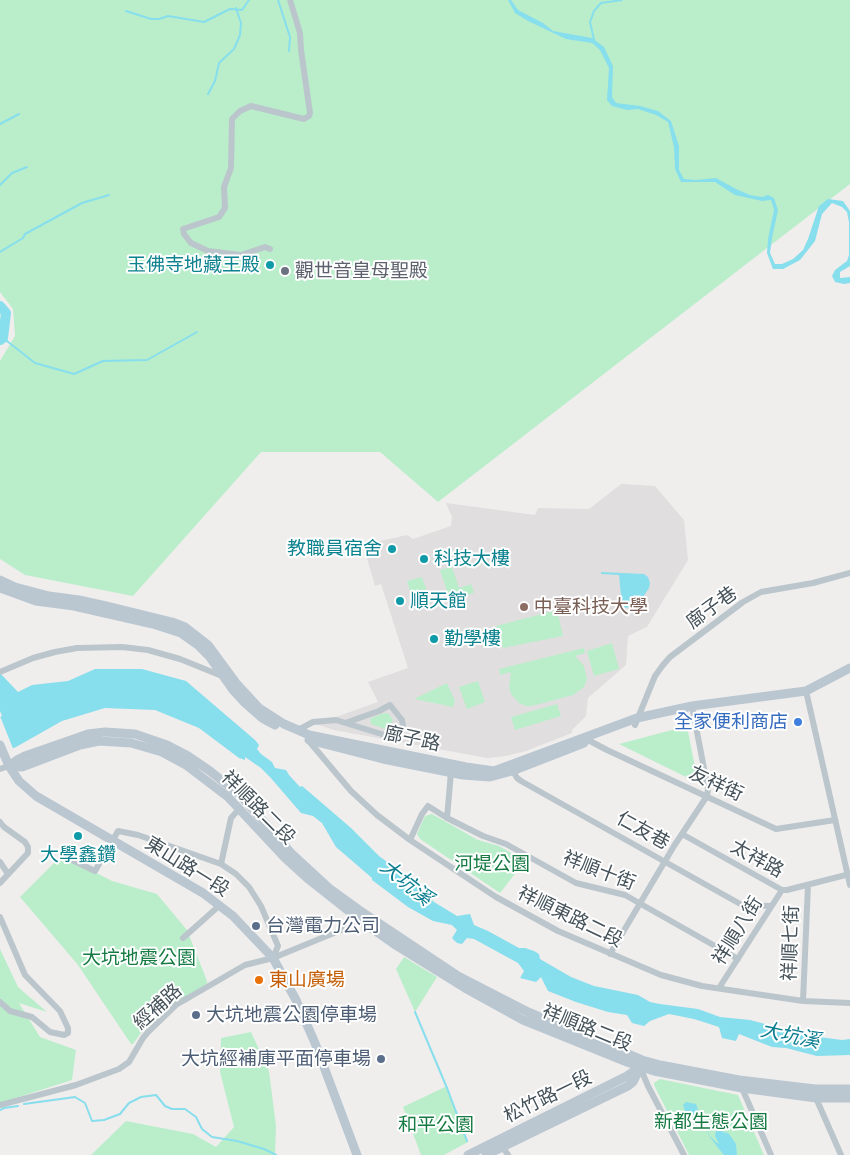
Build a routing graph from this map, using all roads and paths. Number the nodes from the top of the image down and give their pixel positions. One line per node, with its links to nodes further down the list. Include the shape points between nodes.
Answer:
1 (290, 0): 2 (street, via 300,33 310,113 304,120 251,106 240,110 232,119 231,168 224,187 225,208 219,217 183,229 191,243 208,251 241,255 265,247)
2 (270, 249)
3 (850, 573): 12 (street, 廍子巷, via 761,592 743,602 663,665 654,676)
4 (0, 580): 14 (main road, 廍子路, via 49,596 114,608 185,628 208,646 258,708)
5 (0, 588): 9 (main road, 廍子路, via 36,601 167,627 198,645)
6 (850, 668): 10 (main road, 廍子路)
7 (2, 671): 9 (street, via 33,658 77,648 122,647 180,659)
8 (850, 675): 10 (main road, 廍子路)
9 (222, 676): 14 (main road, 廍子路, via 262,718)
10 (807, 693): 11 (main road, 廍子路); 24 (street)
11 (692, 709): 12 (main road, 廍子路); 21 (street)
12 (636, 721): 16 (main road, 廍子路); 19 (main road, 廍子路)
13 (348, 722): 13 (street, via 391,737 399,733 402,725 402,720 390,705); 14 (street, via 314,722)
14 (297, 733): 15 (main road, 廍子路)
15 (309, 737): 19 (main road, 廍子路, via 466,767 494,771); 20 (main road, 廍子路, via 383,759); 28 (street, 祥順東路二段, via 351,791)
16 (590, 741): 19 (main road, 廍子路); 21 (street, 友祥街)
17 (0, 745): 18 (main road, 東山路一段)
18 (5, 768): 22 (main road, 祥順路二段, via 22,767 91,742 131,743 162,752 186,765); 27 (main road, 東山路一段, via 36,796); 43 (main road, 祥順路二段, via 25,756 88,734 134,734 167,745 240,795 291,853)
19 (511, 768): 20 (main road, 廍子路, via 490,777); 30 (street, 仁友巷, via 521,781)
20 (451, 772): 23 (street)
21 (707, 796): 24 (street, 友祥街, via 776,829); 26 (street)
22 (240, 808): 32 (street, via 232,818); 43 (main road, 祥順路二段, via 306,878)
23 (447, 818): 28 (street, 祥順十街, via 428,806); 39 (street, 祥順十街, via 506,844 576,883 613,890)
24 (835, 820): 34 (street)
25 (0, 822): 33 (street, via 28,847 28,853)
26 (682, 834): 30 (street); 38 (street, 太祥路)
27 (111, 840): 29 (street, via 95,870); 32 (street, via 118,831 128,832); 40 (main road, 東山路一段)
28 (410, 840): 45 (street, 祥順東路二段, via 527,915)
29 (70, 859)
30 (665, 861): 39 (street); 41 (street, 仁友巷, via 742,904)
31 (0, 862): 33 (street)
32 (221, 864): 46 (street, via 236,874 261,906 278,946)
33 (8, 874): 35 (street)
34 (849, 875): 36 (street, 太祥路); 37 (street)
35 (0, 883)
36 (808, 885): 38 (street, 太祥路); 49 (street, 祥順七街)
37 (850, 885)
38 (782, 890): 41 (street, 祥順八街)
39 (640, 904): 45 (street); 47 (street, 祥順十街)
40 (220, 905): 44 (street); 46 (main road, 東山路一段)
41 (771, 906): 47 (street, 祥順八街)
42 (0, 917): 50 (street, via 25,975 60,1011 68,1033 50,1032 32,1017 10,1011)
43 (362, 917): 46 (street, 經補路, via 351,926); 52 (main road, 祥順路二段, via 397,946 523,1020 572,1041)
44 (183, 938)
45 (610, 954): 48 (street, 祥順東路二段, via 661,975)
46 (273, 958): 57 (street, 經補路, via 245,965 177,1004 143,1038 129,1062 119,1068 76,1085); 59 (main road, 東山路一段, via 315,1043)
47 (738, 959): 48 (street, 祥順八街)
48 (720, 988): 49 (street, 祥順東路二段)
49 (803, 1001): 51 (street, 祥順東路二段)
50 (0, 1002)
51 (850, 1003)
52 (641, 1063): 53 (main road, 祥順路二段, via 654,1072); 54 (main road, 祥順路二段, via 739,1080); 58 (main road, 松竹路一段, via 628,1086); 63 (street, via 648,1086)
53 (742, 1088): 55 (main road, 祥順路二段); 64 (street)
54 (850, 1089)
55 (816, 1098): 56 (main road, 祥順路二段); 65 (street)
56 (850, 1098)
57 (0, 1105)
58 (501, 1143): 60 (main road, 松竹路一段); 61 (main road, 松竹路一段); 62 (street)
59 (357, 1155)
60 (468, 1155)
61 (486, 1155)
62 (508, 1155)
63 (684, 1155)
64 (772, 1155)
65 (841, 1155)

